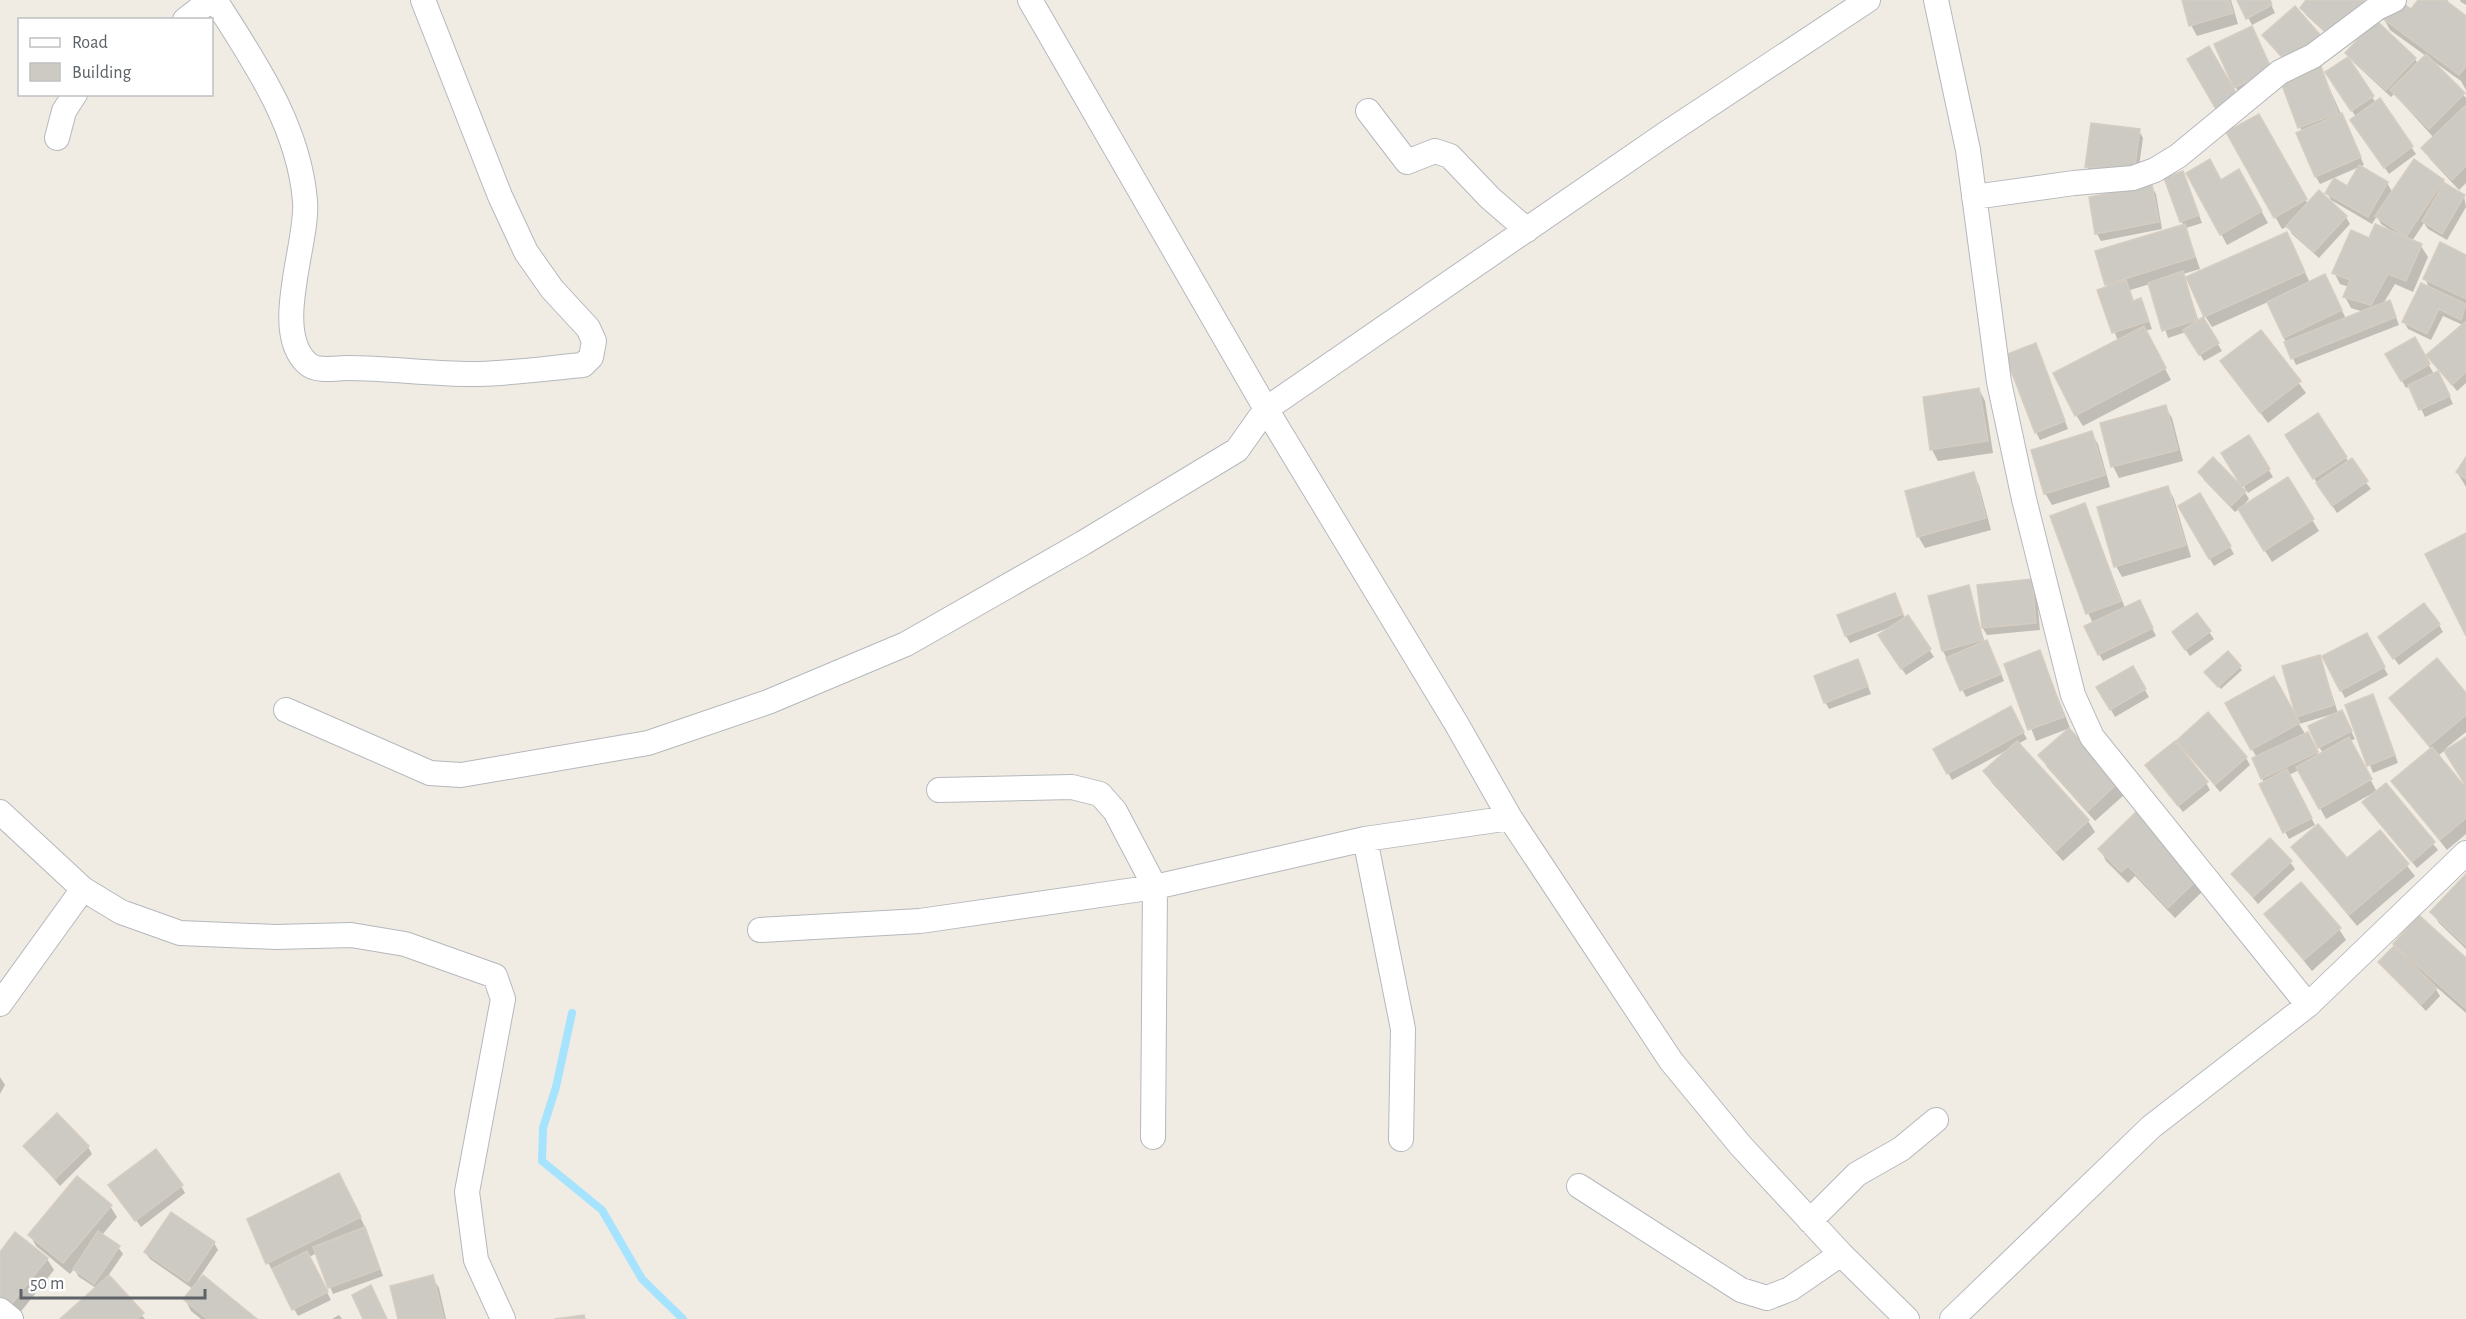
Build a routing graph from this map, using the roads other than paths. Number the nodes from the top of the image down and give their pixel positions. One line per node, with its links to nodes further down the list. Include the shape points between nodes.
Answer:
1 (212, 0): 2 (street, via 277,103 298,160 306,202 290,314 295,342 306,363 317,368 479,374 583,364 591,357 594,342 588,328 552,289 526,252); 7 (street)
2 (423, 0)
3 (1030, 0): 13 (street)
4 (1868, 0): 12 (street)
5 (1936, 0): 11 (street)
6 (2394, 0): 11 (street, via 2377,8 2313,56 2280,72 2178,156 2155,170 2133,178)
7 (188, 18)
8 (74, 96): 10 (street, via 64,111)
9 (1368, 111): 12 (street, via 1407,162 1435,152 1450,156)
10 (57, 138)
11 (1974, 196): 24 (street, via 1999,382 2073,695 2092,737)
12 (1527, 230): 13 (street)
13 (1266, 409): 14 (street, via 1237,450 906,644 768,702 648,742 461,775 430,773); 17 (street)
14 (286, 710)
15 (939, 790): 20 (street, via 1072,787 1100,794 1114,811)
16 (0, 812): 21 (street)
17 (1510, 818): 18 (street); 29 (street, via 1671,1061)
18 (1365, 839): 20 (street); 27 (street, via 1403,1029)
19 (2466, 853): 24 (street)
20 (1155, 887): 22 (street, via 920,921); 26 (street)
21 (83, 889): 23 (street); 33 (street, via 121,912 180,933 351,935 405,944 495,976 503,999 467,1192 476,1260)
22 (760, 930)
23 (0, 1004)
24 (2308, 1005): 35 (street, via 2151,1127)
25 (1936, 1120): 29 (street, via 1901,1149 1857,1174)
26 (1153, 1137)
27 (1401, 1139)
28 (1579, 1186): 30 (street, via 1741,1290 1767,1298 1790,1289)
29 (1810, 1221): 30 (street)
30 (1841, 1254): 34 (street)
31 (0, 1310): 32 (street)
32 (11, 1319)
33 (503, 1319)
34 (1907, 1319)
35 (1952, 1319)

